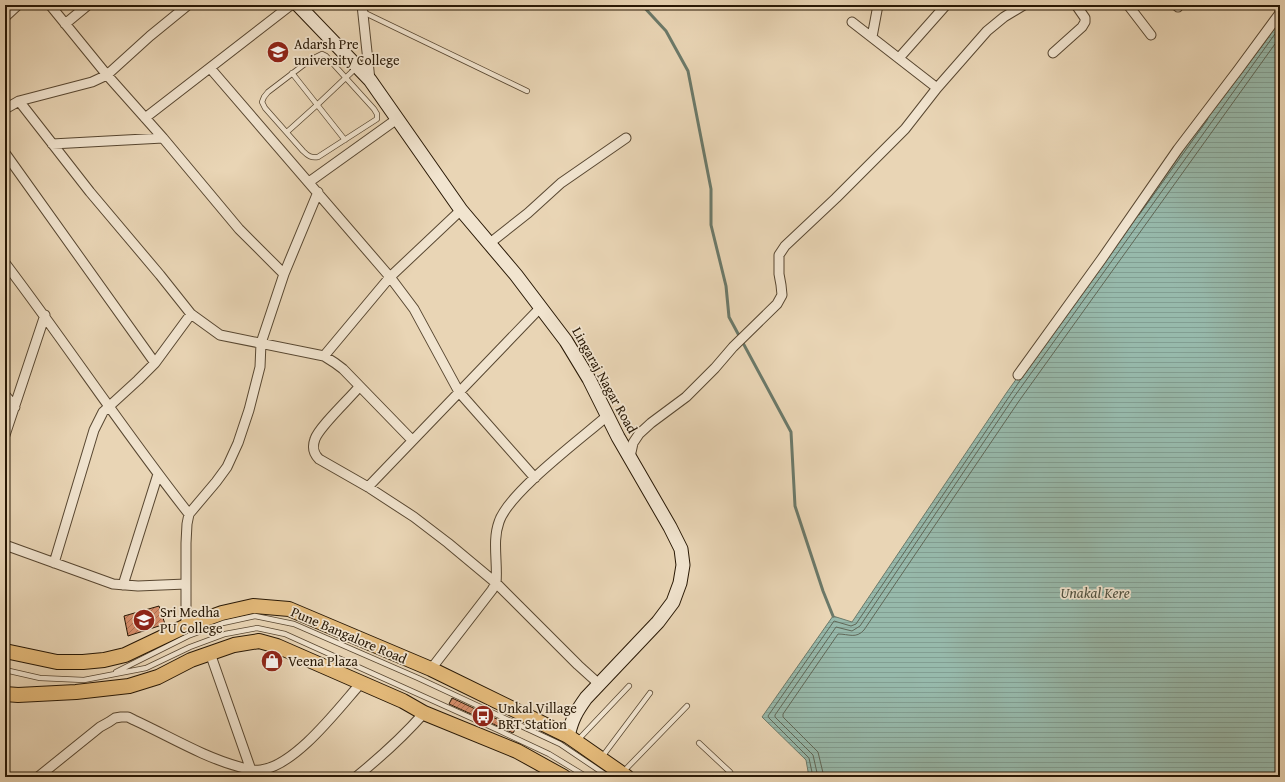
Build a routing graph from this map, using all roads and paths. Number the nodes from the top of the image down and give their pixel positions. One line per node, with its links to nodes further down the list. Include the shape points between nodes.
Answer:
1 (18, 5): 14 (street)
2 (50, 5): 16 (street)
3 (88, 5): 16 (street)
4 (188, 5): 24 (street)
5 (290, 5): 22 (street)
6 (298, 5): 21 (street, Lingaraj Nagar Road)
7 (878, 5): 18 (street)
8 (946, 5): 20 (street)
9 (1024, 5): 27 (street, via 987,31)
10 (1076, 5): 19 (street, via 1085,22)
11 (1128, 5): 17 (street)
12 (363, 9): 26 (street); 28 (lane)
13 (1280, 12): 53 (street, via 1178,148)
14 (5, 16)
15 (852, 22): 18 (street)
16 (65, 24): 24 (street)
17 (1150, 35)
18 (872, 37): 20 (street)
19 (1053, 53)
20 (899, 58): 27 (street)
21 (358, 67): 25 (lane); 26 (street, Lingaraj Nagar Road)
22 (210, 68): 32 (street); 40 (street)
23 (292, 73): 25 (lane, via 322,54); 30 (lane); 34 (lane, via 268,92 262,102)
24 (107, 75): 29 (street, via 92,82); 32 (street)
25 (346, 78): 30 (lane); 37 (lane, via 377,114 377,118)
26 (370, 80): 33 (street, Lingaraj Nagar Road)
27 (937, 88): 62 (street, via 905,129 785,246 779,255 782,295 777,304 686,397 639,434 633,443)
28 (526, 91)
29 (19, 101): 31 (street); 38 (street)
30 (318, 105): 34 (lane); 37 (lane)
31 (5, 109)
32 (145, 118): 35 (street)
33 (397, 119): 40 (street); 42 (street, Lingaraj Nagar Road)
34 (286, 132): 37 (lane, via 308,156 313,158)
35 (163, 138): 38 (street); 45 (street, via 239,229)
36 (626, 138): 43 (street, via 561,183)
37 (345, 140)
38 (52, 144): 48 (street)
39 (5, 153): 52 (street)
40 (309, 182): 41 (street)
41 (318, 192): 45 (street); 46 (street)
42 (461, 210): 43 (street, Lingaraj Nagar Road); 46 (street)
43 (490, 244): 47 (street, Lingaraj Nagar Road)
44 (5, 263): 49 (street)
45 (284, 274): 50 (street)
46 (390, 277): 51 (street); 55 (street, via 414,309)
47 (541, 306): 55 (street); 59 (street, Lingaraj Nagar Road, via 566,340)
48 (191, 314): 50 (street, via 220,335); 52 (street)
49 (45, 315): 57 (street); 58 (street)
50 (261, 343): 51 (street); 66 (street, via 260,367 238,443 227,467)
51 (324, 356): 54 (street, via 343,369)
52 (155, 363): 57 (street)
53 (1018, 375)
54 (360, 387): 61 (street); 65 (street, via 317,434 313,450 319,459)
55 (459, 392): 61 (street); 64 (street)
56 (5, 395): 58 (street)
57 (109, 406): 63 (street); 68 (street, via 98,419 94,430)
58 (15, 407): 60 (street)
59 (608, 416): 62 (street, Lingaraj Nagar Road); 64 (street)
60 (5, 435)
61 (412, 440): 65 (street)
62 (630, 457): 79 (street, Lingaraj Nagar Road, via 670,527 680,549 683,565 673,602 658,622)
63 (158, 474): 66 (street); 71 (street)
64 (535, 478): 69 (street, via 506,508 499,521)
65 (368, 487): 69 (street, via 414,517)
66 (190, 514): 70 (street, via 187,524)
67 (5, 545): 68 (street)
68 (54, 563): 71 (street)
69 (496, 583): 75 (street); 79 (street)
70 (186, 584): 71 (street); 72 (street)
71 (123, 585)
72 (186, 626): 73 (main road, Pune Bangalore Road, via 125,655 104,660 57,662); 75 (main road, Pune Bangalore Road, via 222,613 253,606 289,609)
73 (5, 651)
74 (210, 653): 78 (main road, via 259,640); 82 (main road, via 158,677 129,686 68,693); 88 (street)
75 (431, 669): 85 (main road, Pune Bangalore Road)
76 (5, 670): 77 (lane, via 40,678 84,680)
77 (111, 675): 89 (lane, via 188,636 255,616 294,624 418,678 560,744); 93 (lane, via 146,668 190,647 226,634 257,628 285,634 549,754)
78 (361, 684): 84 (main road, via 403,701); 88 (street, via 301,748 274,766)
79 (599, 684): 85 (street, Lingaraj Nagar Road, via 571,721)
80 (628, 686): 85 (lane)
81 (650, 693): 87 (lane)
82 (5, 694)
83 (687, 706): 89 (lane)
84 (424, 713): 91 (street, via 386,753); 92 (main road, via 517,751)
85 (572, 739): 87 (main road, Pune Bangalore Road)
86 (699, 743): 94 (lane)
87 (601, 758): 89 (main road, Pune Bangalore Road)
88 (251, 770): 90 (street, via 192,748 128,717 121,717 100,727)
89 (619, 776)
90 (38, 777)
91 (356, 777)
92 (564, 777)
93 (587, 777)
94 (733, 777)

